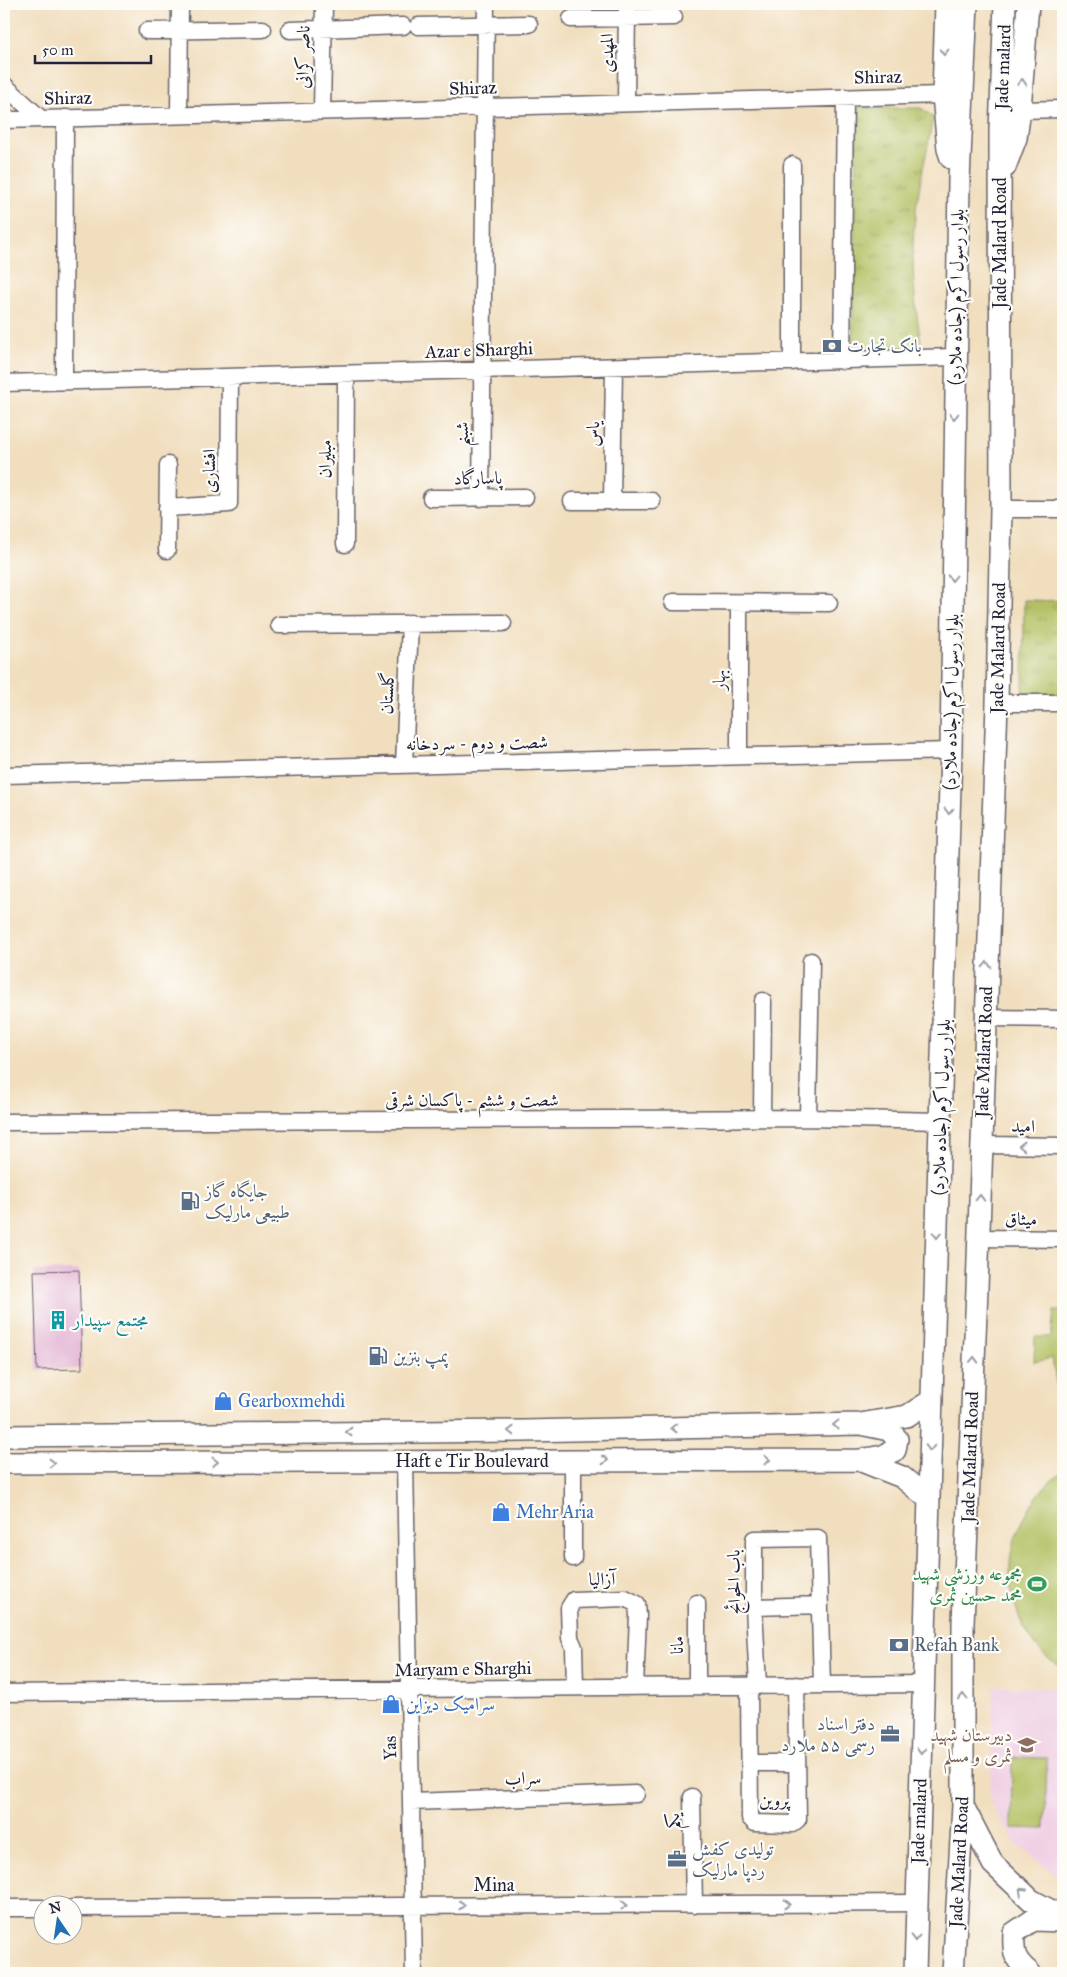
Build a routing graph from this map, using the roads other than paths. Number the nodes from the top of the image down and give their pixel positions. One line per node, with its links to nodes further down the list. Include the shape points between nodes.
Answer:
1 (180, 4): 15 (street)
2 (324, 4): 14 (street, ناصر کرانی)
3 (486, 4): 11 (street, شبنم)
4 (946, 4): 19 (main road, one-way to 19)
5 (967, 4): 33 (main road, بلوار رسول اکرم (جاده ملارد))
6 (1005, 4): 30 (main road, Jade malard)
7 (1028, 4): 24 (main road, one-way to 7)
8 (627, 11): 9 (street); 10 (street); 21 (street, المهدی)
9 (674, 16)
10 (572, 19)
11 (486, 24): 12 (street); 14 (street); 22 (street, شبنم)
12 (529, 24)
13 (263, 29): 15 (street)
14 (324, 29): 16 (street); 25 (street, ناصر کرانی)
15 (180, 30): 17 (street); 26 (street)
16 (290, 30)
17 (147, 31)
18 (4, 85): 28 (street)
19 (943, 95): 20 (street, Shiraz); 33 (main road, via 948,149)
20 (845, 97): 21 (street, Shiraz); 35 (street)
21 (626, 103): 22 (street, Shiraz)
22 (484, 107): 25 (street, Shiraz); 38 (street, شبنم)
23 (1063, 109): 24 (street)
24 (1020, 110): 32 (main road, via 1016,138)
25 (322, 112): 26 (street, Shiraz)
26 (179, 116): 27 (street, Shiraz)
27 (66, 118): 28 (street, Shiraz); 41 (street)
28 (41, 119): 29 (street, Shiraz)
29 (4, 120)
30 (1000, 131): 32 (main road, Jade Malard Road)
31 (792, 165): 36 (street)
32 (1000, 179): 51 (main road, Jade Malard Road)
33 (959, 180): 34 (main road, بلوار رسول اکرم (جاده ملارد))
34 (955, 357): 35 (street, Azar e Sharghi); 63 (main road, بلوار رسول اکرم (جاده ملارد), one-way to 63)
35 (842, 360): 36 (street, Azar e Sharghi)
36 (792, 362): 37 (street, Azar e Sharghi)
37 (614, 367): 38 (street, Azar e Sharghi); 49 (street, یاس)
38 (483, 370): 39 (street, Azar e Sharghi); 46 (street, شبنم)
39 (346, 374): 40 (street, Azar e Sharghi); 53 (street, مبلیران)
40 (230, 377): 41 (street, Azar e Sharghi); 50 (street, افشاری, via 229,504)
41 (64, 381): 42 (street, Azar e Sharghi)
42 (4, 383)
43 (168, 465): 50 (street)
44 (525, 497): 46 (street, پاسارگاد)
45 (431, 498): 46 (street, پاسارگاد)
46 (481, 498)
47 (572, 501): 49 (street)
48 (652, 501): 49 (street)
49 (612, 502)
50 (167, 508): 54 (street)
51 (1000, 509): 52 (street); 61 (main road, Jade Malard Road)
52 (1063, 509)
53 (345, 544)
54 (166, 550)
55 (673, 602): 56 (street)
56 (739, 603): 57 (street); 64 (street, بهار)
57 (829, 603)
58 (503, 622): 59 (street)
59 (410, 623): 60 (street); 65 (street, گلستان)
60 (279, 625)
61 (997, 702): 62 (street); 69 (main road, Jade Malard Road, one-way to 61)
62 (1063, 703)
63 (950, 751): 64 (street, شصت و دوم - سردخانه); 73 (main road, بلوار رسول اکرم (جاده ملارد), one-way to 73)
64 (740, 756): 65 (street, شصت و دوم - سردخانه)
65 (404, 765): 66 (street, شصت و دوم - سردخانه)
66 (4, 775)
67 (810, 962): 72 (street)
68 (763, 1001): 71 (street)
69 (985, 1018): 70 (street); 75 (main road, Jade Malard Road)
70 (1063, 1019)
71 (762, 1118): 72 (street, شصت و ششم - پاکسان شرقی); 74 (street, شصت و ششم - پاکسان شرقی)
72 (808, 1118): 73 (street, شصت و ششم - پاکسان شرقی)
73 (940, 1121): 79 (main road, بلوار رسول اکرم (جاده ملارد), one-way to 79)
74 (4, 1122)
75 (982, 1145): 76 (street, امید, one-way to 75); 77 (main road, Jade Malard Road, one-way to 75)
76 (1063, 1146)
77 (979, 1238): 78 (street, میثاق); 105 (main road, Jade Malard Road, one-way to 77, via 963,1623)
78 (1063, 1239)
79 (932, 1400): 80 (main road, Haft e Tir Boulevard, via 907,1416); 86 (main road, Jade malard, one-way to 86)
80 (860, 1424): 81 (main road, Haft e Tir Boulevard, one-way to 81); 83 (main road, via 889,1430 897,1439 895,1450)
81 (4, 1436)
82 (573, 1460): 83 (main road, Haft e Tir Boulevard, one-way to 83); 84 (main road, Haft e Tir Boulevard); 87 (street)
83 (860, 1460): 86 (main road, Haft e Tir Boulevard, via 902,1477)
84 (404, 1461): 85 (main road, Haft e Tir Boulevard, one-way to 84); 98 (street, Yas)
85 (4, 1463)
86 (928, 1499): 91 (main road, Jade malard)
87 (573, 1558)
88 (697, 1603): 93 (street, مانا)
89 (820, 1605): 90 (street); 90 (street, باب الحوائج, via 818,1538 754,1539); 92 (street, باب الحوائج)
90 (754, 1607): 94 (street, باب الحوائج)
91 (923, 1684): 92 (street, Maryam e Sharghi); 106 (main road, Jade malard, one-way to 106)
92 (822, 1685): 95 (street, Maryam e Sharghi)
93 (698, 1686): 94 (street, Maryam e Sharghi); 96 (street, Maryam e Sharghi)
94 (753, 1686): 95 (street, Maryam e Sharghi); 100 (street, پروین)
95 (796, 1686): 101 (street, پروین)
96 (634, 1687): 97 (street, Maryam e Sharghi); 97 (street, آزالیا, via 637,1604 625,1598 574,1600 569,1608)
97 (575, 1688): 98 (street, Maryam e Sharghi)
98 (409, 1689): 99 (street, Maryam e Sharghi); 104 (street, Yas)
99 (4, 1693)
100 (750, 1763): 101 (street); 101 (street, پروین, via 752,1821 792,1824 798,1818)
101 (797, 1763)
102 (636, 1794): 104 (street, سراب)
103 (692, 1797): 108 (street, یکم)
104 (411, 1802): 107 (street, Yas)
105 (963, 1806): 112 (main road, one-way to 105, via 1031,1900 993,1864); 115 (main road, Jade Malard Road)
106 (916, 1903): 108 (street, Mina, one-way to 106); 113 (main road, Jade malard, one-way to 113)
107 (413, 1905): 108 (street, Mina, one-way to 108); 111 (street, Mina); 114 (street, Yas)
108 (694, 1905)
109 (4, 1908): 110 (street)
110 (32, 1908)
111 (82, 1908)
112 (1063, 1919): 116 (main road, via 1033,1920 1014,1933 1013,1952)
113 (910, 1972)
114 (414, 1973)
115 (954, 1973)
116 (1030, 1973)

